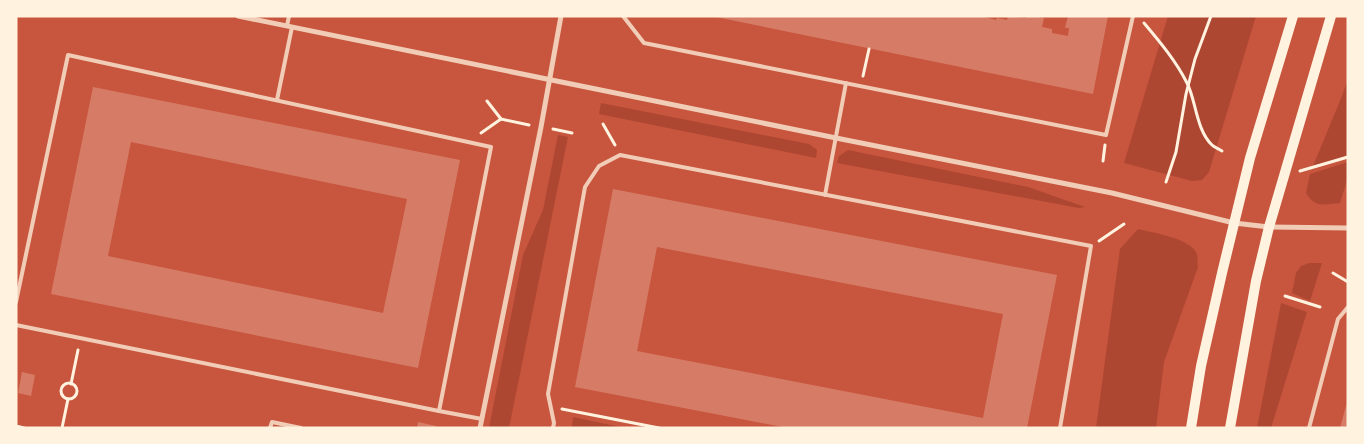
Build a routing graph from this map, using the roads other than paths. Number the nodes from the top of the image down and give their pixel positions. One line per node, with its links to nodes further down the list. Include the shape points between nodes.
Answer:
1 (238, 16): 8 (street)
2 (289, 16): 8 (lane)
3 (561, 16): 9 (street)
4 (623, 16): 10 (lane, via 644,42)
5 (1133, 16): 10 (lane, via 1106,135)
6 (1294, 16): 14 (main road, via 1250,158)
7 (1331, 16): 15 (main road)
8 (289, 26): 9 (street); 11 (lane)
9 (549, 80): 12 (street); 21 (street)
10 (846, 83): 12 (lane)
11 (278, 100): 17 (lane, via 68,55); 20 (lane, via 492,147)
12 (836, 138): 13 (lane); 14 (street, via 1112,193)
13 (825, 195): 25 (lane, via 620,156 599,166 585,187 548,394); 26 (lane, via 1091,246)
14 (1234, 223): 15 (street); 27 (main road, via 1201,366)
15 (1269, 227): 16 (street); 28 (main road)
16 (1348, 228)
17 (16, 302)
18 (1348, 306): 29 (lane, via 1338,319)
19 (16, 325): 20 (lane)
20 (439, 411): 21 (lane)
21 (482, 419): 24 (street)
22 (270, 428): 23 (lane, via 272,422)
23 (301, 428)
24 (480, 428)
25 (553, 428)
26 (1060, 428)
27 (1191, 428)
28 (1230, 428)
29 (1310, 428)

